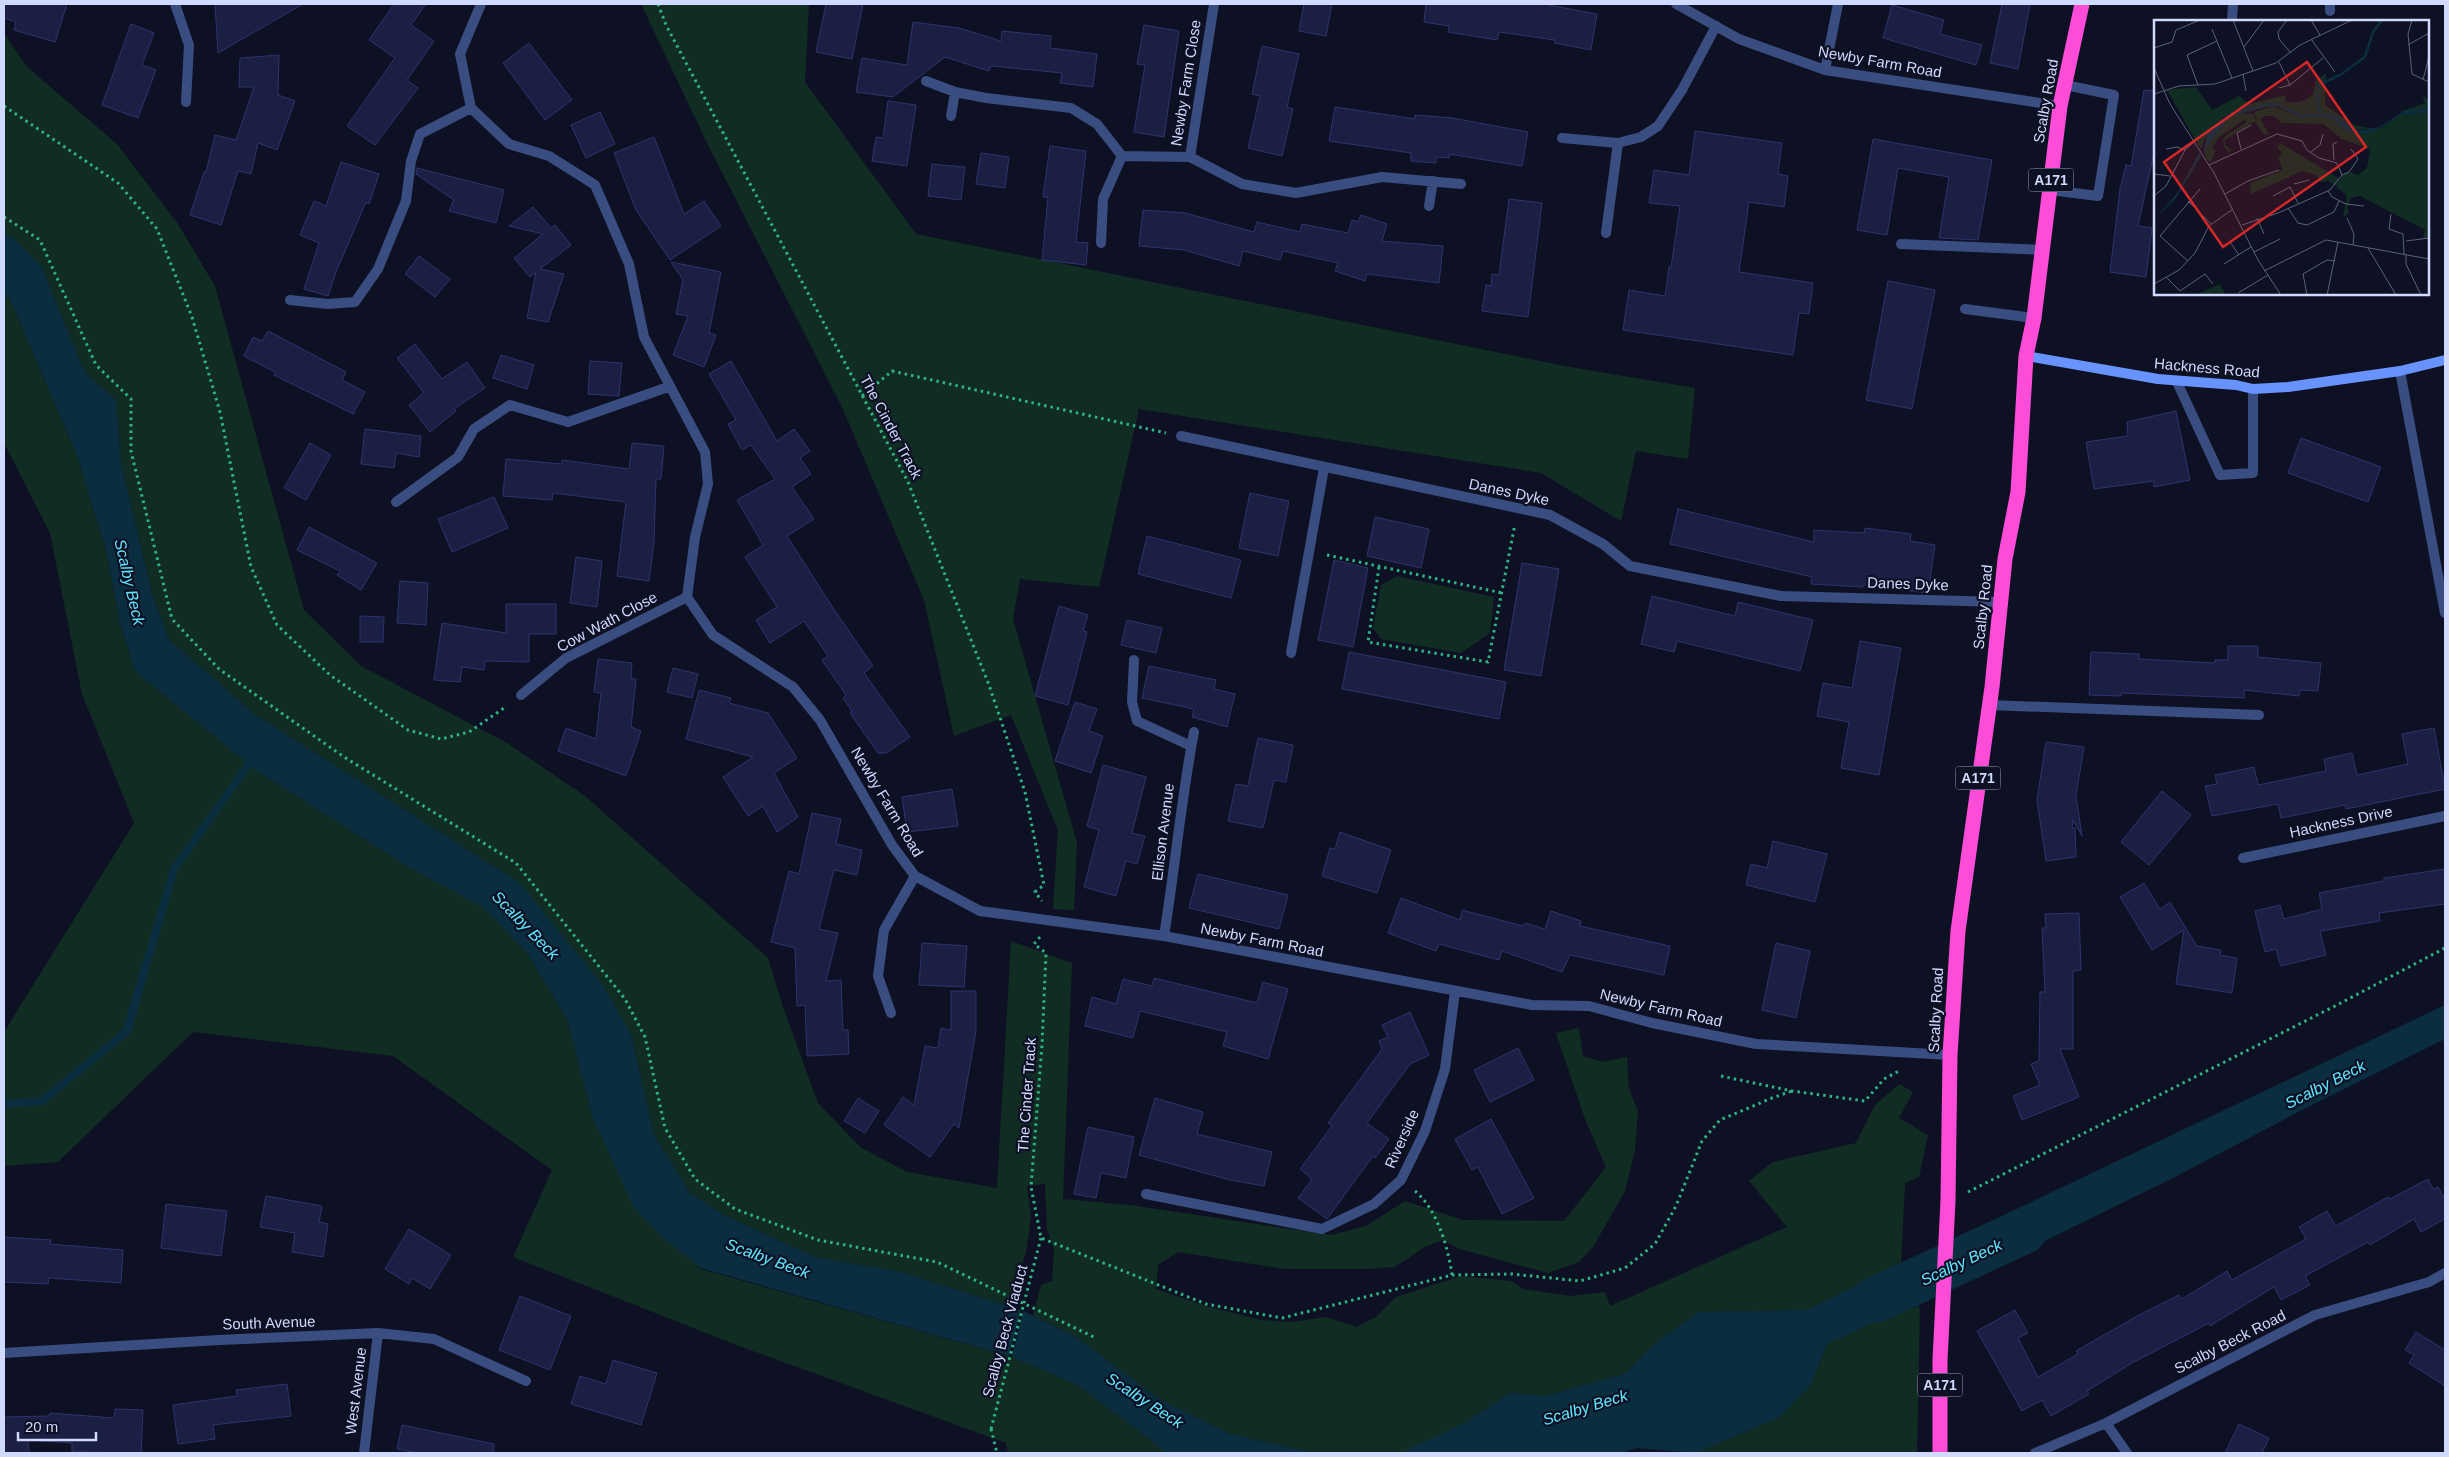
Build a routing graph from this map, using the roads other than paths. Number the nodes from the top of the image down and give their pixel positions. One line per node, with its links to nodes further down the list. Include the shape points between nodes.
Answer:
1 (175, 4): 14 (street, via 189,45)
2 (481, 4): 16 (street, via 460,54)
3 (1214, 4): 21 (street, Newby Farm Close)
4 (1676, 4): 9 (street, Newby Farm Road)
5 (1838, 4): 10 (street)
6 (2082, 4): 12 (highway, Scalby Road / A171)
7 (2233, 4): 8 (street)
8 (2232, 20)
9 (1716, 26): 10 (street, Newby Farm Road, via 1739,39); 19 (street, via 1682,90 1658,126)
10 (1826, 70): 15 (street, Newby Farm Road)
11 (926, 81): 13 (street)
12 (2065, 85): 15 (highway, Scalby Road / A171); 24 (street, via 2114,94 2098,196)
13 (955, 92): 17 (street); 20 (street, via 1071,108 1097,124)
14 (186, 102)
15 (2060, 106): 24 (highway, Scalby Road / A171)
16 (471, 108): 30 (street, via 420,134 411,161 406,201 378,269 355,302 328,304); 37 (street, via 509,144 550,156 595,185 629,264 644,337)
17 (951, 116)
18 (1562, 138): 19 (street)
19 (1618, 143): 26 (street)
20 (1122, 156): 21 (street); 27 (street, via 1103,198)
21 (1190, 157): 22 (street, Newby Farm Close, via 1242,184 1296,193 1382,177)
22 (1433, 181): 23 (street, Newby Farm Close); 25 (street)
23 (1461, 184)
24 (2050, 190): 29 (highway, Scalby Road / A171)
25 (1429, 206)
26 (1606, 233)
27 (1101, 243)
28 (1901, 244): 29 (street)
29 (2043, 250): 32 (highway, Scalby Road / A171)
30 (290, 300)
31 (1965, 309): 32 (street)
32 (2034, 318): 33 (highway, Scalby Road / A171)
33 (2026, 356): 36 (street, Hackness Road); 43 (highway, Scalby Road / A171, via 2018,492 2005,559)
34 (2445, 360): 35 (street, Hackness Road)
35 (2400, 371): 38 (street, Hackness Road); 44 (street)
36 (2178, 382): 38 (street, Hackness Road); 38 (street, via 2220,475 2253,473)
37 (668, 387): 41 (street, via 568,422 510,405 474,429 458,457); 42 (street, via 705,452 708,484 695,537)
38 (2253, 389)
39 (1181, 436): 40 (street, Danes Dyke)
40 (1324, 468): 43 (street, Danes Dyke, via 1550,516 1603,544 1630,566 1772,594); 45 (street)
41 (396, 502)
42 (687, 597): 47 (street, Cow Wath Close, via 566,658); 54 (street, Newby Farm Road, via 713,635 792,687 820,720 892,845)
43 (2001, 602): 48 (highway, Scalby Road / A171)
44 (2445, 613)
45 (1291, 653)
46 (1134, 660): 51 (street, via 1132,702 1137,721)
47 (521, 695)
48 (1989, 705): 49 (street); 58 (highway, Scalby Road / A171, via 1958,931)
49 (2259, 715)
50 (1194, 732): 51 (street, Ellison Avenue)
51 (1191, 746): 55 (street, Ellison Avenue)
52 (2445, 816): 53 (street, Hackness Drive)
53 (2243, 858)
54 (915, 876): 55 (street, Newby Farm Road, via 980,911); 57 (street, via 884,930 878,976)
55 (1164, 936): 56 (street, Newby Farm Road)
56 (1455, 991): 58 (street, Newby Farm Road, via 1532,1005 1589,1006 1652,1023 1756,1044); 59 (street, Riverside, via 1445,1069 1425,1131 1401,1180 1374,1204 1322,1229)
57 (891, 1013)
58 (1950, 1056): 66 (highway, Scalby Road / A171)
59 (1146, 1194)
60 (2445, 1273): 64 (street, Scalby Beck Road, via 2429,1282 2315,1315)
61 (378, 1333): 62 (street, South Avenue); 63 (street, South Avenue, via 434,1339); 65 (street, West Avenue)
62 (4, 1353)
63 (526, 1381)
64 (2106, 1423): 67 (street, Scalby Beck Road); 68 (street)
65 (364, 1453)
66 (1940, 1453)
67 (2035, 1453)
68 (2127, 1453)

